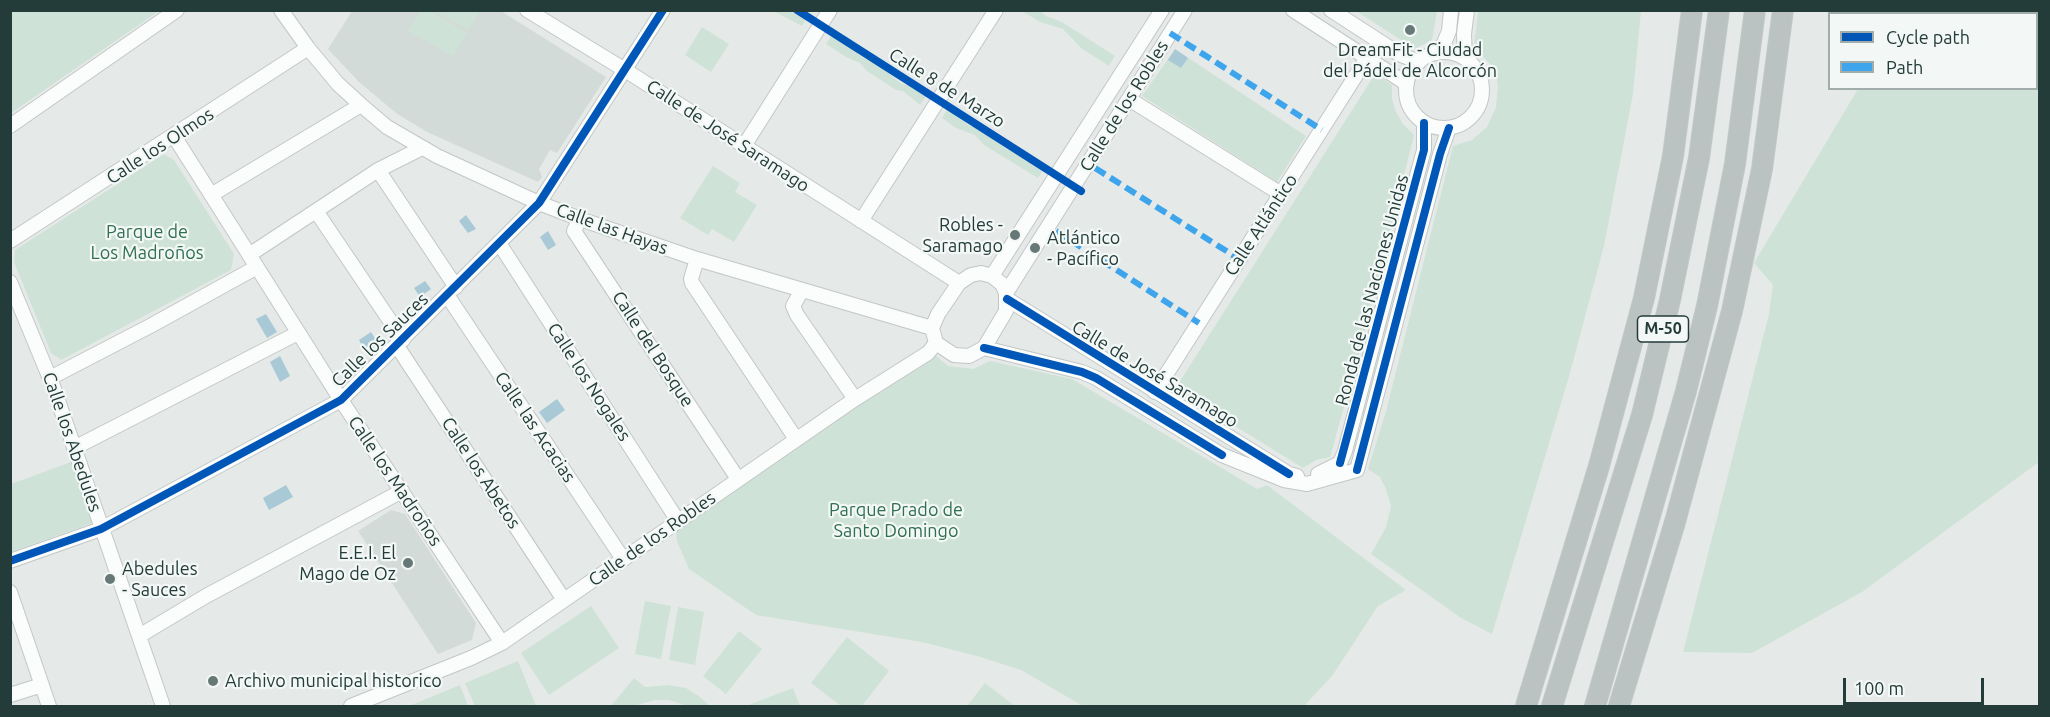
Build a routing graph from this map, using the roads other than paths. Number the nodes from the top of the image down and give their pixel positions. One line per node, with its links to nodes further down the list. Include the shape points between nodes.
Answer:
1 (177, 10): 27 (street)
2 (281, 10): 17 (street, Calle las Hayas)
3 (527, 10): 22 (street, Calle de José Saramago)
4 (663, 10): 22 (street, Calle los Sauces)
5 (830, 10): 30 (street)
6 (996, 10): 38 (street)
7 (1162, 10): 44 (street, Calle de los Robles)
8 (1185, 10): 24 (street, Calle de los Robles)
9 (1293, 10): 19 (street)
10 (1331, 10): 21 (street)
11 (1452, 10): 18 (street, via 1449,31)
12 (1467, 10): 20 (street)
13 (1692, 10): 70 (highway, via 1672,156 1644,298)
14 (1719, 10): 75 (highway, M-50, via 1699,158 1642,415)
15 (1755, 10): 81 (highway, M-50, via 1735,164 1707,306)
16 (1783, 10): 82 (highway, via 1762,169 1732,311 1675,522)
17 (308, 48): 25 (street, Calle las Hayas); 29 (street, Calle los Olmos)
18 (1437, 52): 20 (street); 21 (street)
19 (1367, 58): 23 (street); 33 (street, Calle Atlántico)
20 (1465, 58): 28 (street, via 1479,74 1482,100 1467,121)
21 (1419, 62): 23 (street)
22 (624, 70): 30 (street, Calle de José Saramago); 35 (street, Calle los Sauces)
23 (1407, 84): 26 (street, via 1408,103)
24 (1129, 99): 33 (street); 49 (street, Calle de los Robles)
25 (361, 105): 31 (street, Calle las Hayas, via 387,127); 34 (street)
26 (1424, 123): 28 (street); 61 (street, Ronda de las Naciones Unidas, via 1424,150 1340,463 1312,477)
27 (10, 126)
28 (1449, 128): 54 (street, Ronda de las Naciones Unidas, via 1357,470 1307,484 1284,480 1222,455 1096,378)
29 (174, 136): 34 (street, Calle los Madroños); 39 (street, Calle los Olmos)
30 (744, 146): 38 (street, Calle de José Saramago)
31 (422, 148): 32 (street); 35 (street, Calle las Hayas)
32 (378, 170): 36 (street); 48 (street, Calle las Acacias)
33 (1281, 194): 56 (street, Calle Atlántico)
34 (211, 195): 41 (street, Calle los Madroños)
35 (539, 203): 37 (street, Calle las Hayas); 40 (street, Calle los Sauces)
36 (316, 211): 41 (street); 52 (street, Calle los Abetos)
37 (580, 218): 42 (street, Calle las Hayas); 62 (street, Calle del Bosque, via 574,231)
38 (861, 221): 46 (street, Calle de José Saramago)
39 (10, 241)
40 (500, 243): 48 (street, Calle los Sauces); 64 (street, Calle los Nogales)
41 (249, 255): 43 (street, Calle los Madroños)
42 (697, 259): 47 (street, Calle las Hayas); 59 (street, via 692,283)
43 (257, 267): 51 (street, Calle los Madroños); 55 (street)
44 (992, 276): 46 (street, via 971,275); 49 (street, via 1002,284)
45 (10, 282): 55 (street, Calle los Abedules)
46 (959, 283): 50 (street)
47 (802, 290): 50 (street, Calle las Hayas); 57 (street, via 793,306 797,315)
48 (451, 291): 52 (street, Calle los Sauces); 66 (street, Calle las Acacias)
49 (1006, 296): 54 (street, via 1006,311); 56 (street, Calle de José Saramago)
50 (932, 328): 53 (street)
51 (298, 333): 58 (street, Calle los Madroños); 60 (street)
52 (400, 343): 58 (street, Calle los Sauces); 69 (street, Calle los Abetos)
53 (936, 343): 54 (street, via 948,353 964,357); 57 (street, Calle de los Robles, via 928,353)
54 (984, 348)
55 (50, 378): 60 (street, Calle los Abedules)
56 (1155, 392): 61 (street, Calle de José Saramago)
57 (855, 399): 59 (street, Calle de los Robles)
58 (341, 400): 63 (street, Calle los Madroños); 65 (street, Calle los Sauces)
59 (796, 439): 62 (street, Calle de los Robles)
60 (74, 448): 65 (street, Calle los Abedules)
61 (1289, 474)
62 (738, 479): 64 (street, Calle de los Robles)
63 (402, 491): 71 (street); 72 (street, Calle los Madroños)
64 (678, 521): 66 (street, Calle de los Robles)
65 (101, 528): 67 (street, Calle los Sauces); 71 (street, Calle los Abedules)
66 (623, 559): 69 (street, Calle de los Robles)
67 (10, 561)
68 (10, 592): 73 (street)
69 (564, 600): 72 (street, Calle de los Robles)
70 (1555, 612): 79 (highway, via 1537,647); 80 (highway)
71 (139, 636): 77 (street, Calle los Abedules)
72 (502, 643): 78 (street, Calle de los Robles)
73 (42, 685): 74 (street); 76 (street)
74 (10, 695)
75 (1552, 702)
76 (49, 706)
77 (163, 706)
78 (351, 706)
79 (1519, 706)
80 (1526, 706)
81 (1595, 706)
82 (1619, 706)

